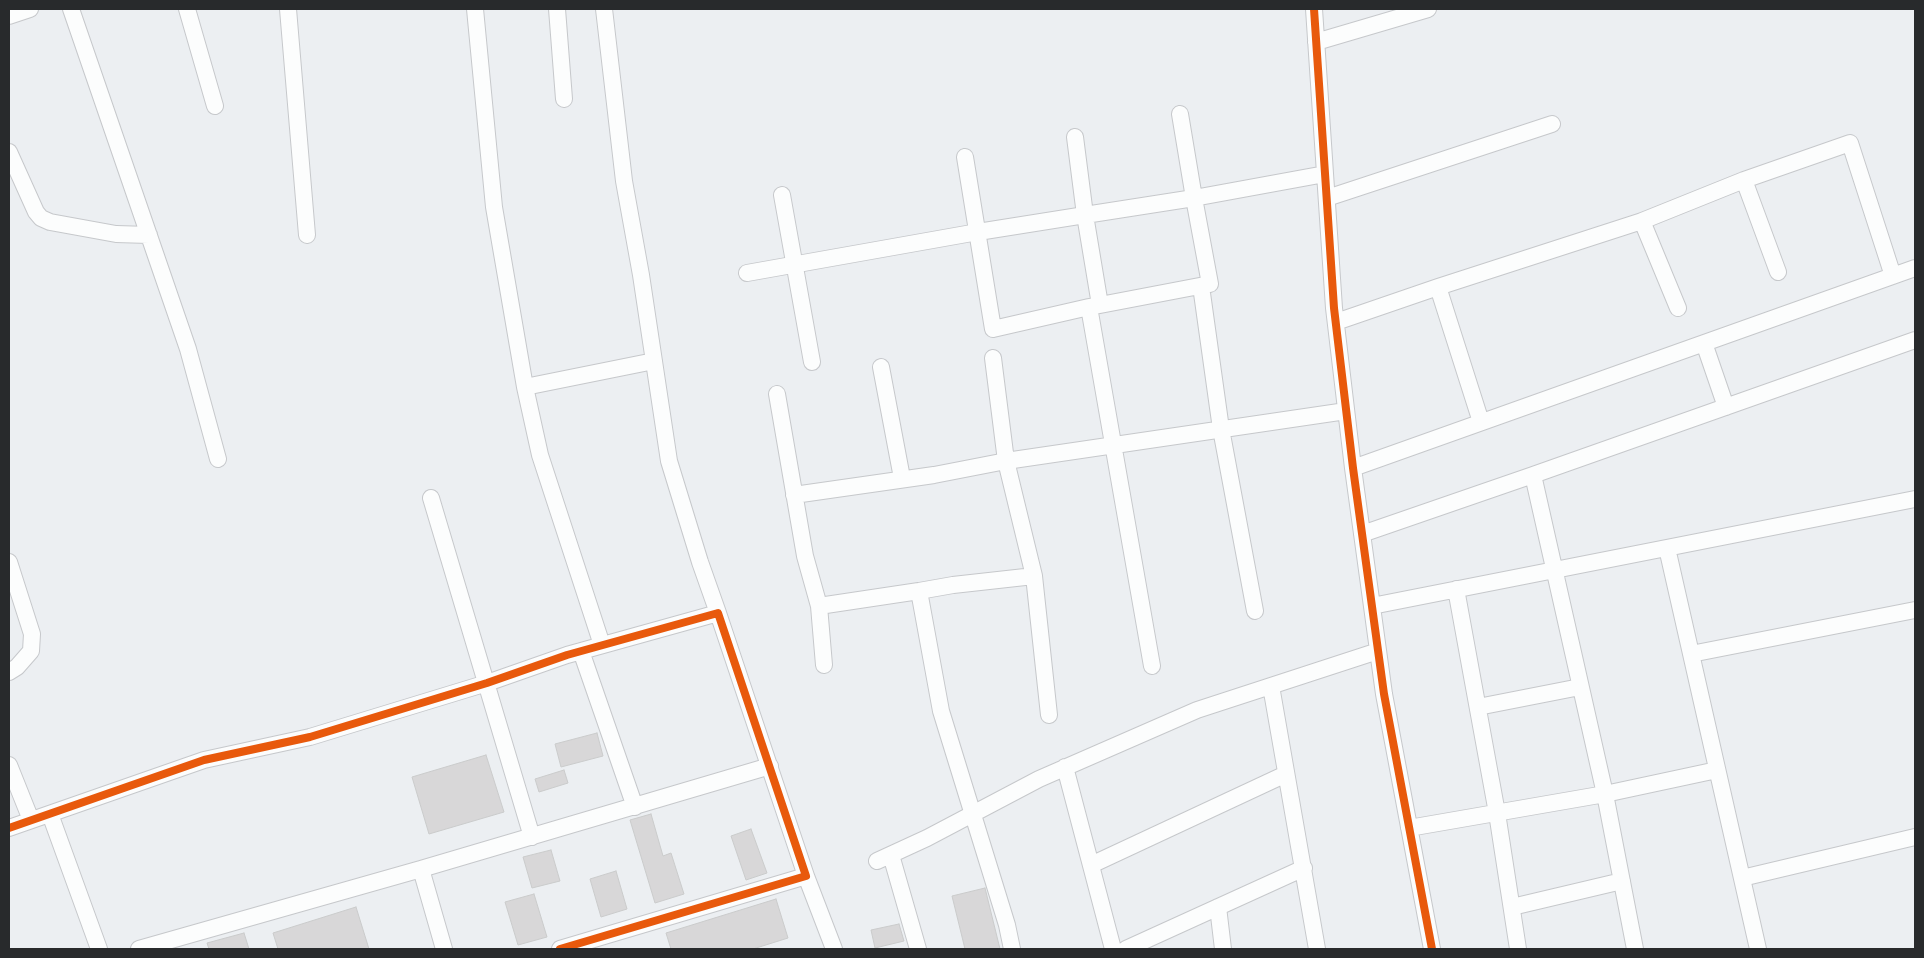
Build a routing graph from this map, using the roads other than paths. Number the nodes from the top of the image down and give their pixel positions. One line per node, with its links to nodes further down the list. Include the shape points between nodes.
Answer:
1 (30, 9): 10 (street)
2 (71, 9): 27 (street)
3 (187, 9): 13 (street)
4 (288, 9): 28 (street)
5 (475, 9): 45 (street, via 494,207)
6 (557, 9): 12 (street)
7 (604, 9): 42 (street, via 624,181)
8 (1314, 9): 11 (street)
9 (1428, 9): 11 (street)
10 (9, 16)
11 (1316, 42): 19 (street)
12 (564, 99)
13 (215, 106)
14 (1180, 114): 22 (street)
15 (1552, 124): 23 (street)
16 (1075, 137): 24 (street)
17 (9, 152): 27 (street, via 41,218 116,234)
18 (964, 157): 26 (street)
19 (1325, 174): 22 (street); 23 (street)
20 (1744, 180): 25 (street); 31 (street); 33 (street, via 1850,143)
21 (782, 195): 29 (street)
22 (1194, 198): 24 (street); 34 (street, via 1210,284)
23 (1327, 198): 38 (street)
24 (1085, 215): 26 (street); 36 (street)
25 (1642, 221): 35 (street); 37 (street)
26 (978, 232): 29 (street); 36 (street, via 993,329)
27 (149, 235): 52 (street, via 188,349)
28 (307, 235)
29 (794, 265): 32 (street); 43 (street)
30 (1915, 268): 33 (street)
31 (1778, 272)
32 (747, 274)
33 (1893, 276): 40 (street)
34 (1201, 286): 36 (street); 50 (street)
35 (1438, 287): 38 (street); 49 (street)
36 (1094, 306): 51 (street)
37 (1678, 308)
38 (1336, 322): 48 (street)
39 (1915, 340): 47 (street)
40 (1704, 343): 47 (street); 49 (street)
41 (993, 358): 53 (street)
42 (654, 361): 45 (street); 71 (street, via 670,461)
43 (812, 362)
44 (881, 367): 56 (street)
45 (525, 387): 72 (street, via 540,455)
46 (777, 394): 57 (street)
47 (1726, 407): 55 (street)
48 (1346, 410): 50 (street); 54 (street)
49 (1481, 422): 54 (street)
50 (1221, 428): 51 (street); 70 (street)
51 (1113, 446): 53 (street); 77 (street)
52 (218, 459)
53 (1006, 461): 56 (street); 64 (street)
54 (1353, 468): 60 (street)
55 (1532, 475): 60 (street); 63 (street)
56 (902, 478): 57 (street)
57 (794, 495): 67 (street, via 805,556)
58 (431, 498): 79 (street)
59 (1915, 498): 61 (street)
60 (1362, 534): 68 (street)
61 (1667, 548): 63 (street); 75 (street)
62 (9, 562): 78 (street, via 32,634 31,651)
63 (1554, 570): 65 (street); 81 (street)
64 (1034, 576): 66 (street); 83 (street)
65 (1456, 589): 68 (street); 82 (street)
66 (919, 591): 67 (street); 93 (street, via 941,711)
67 (819, 606): 76 (street)
68 (1372, 606): 74 (street)
69 (1915, 610): 75 (street)
70 (1255, 611)
71 (718, 613): 72 (street); 85 (street)
72 (602, 645): 73 (street)
73 (581, 651): 79 (street); 90 (street)
74 (1378, 651): 80 (street); 96 (street)
75 (1691, 654): 87 (street)
76 (824, 665)
77 (1152, 666)
78 (9, 672)
79 (487, 683): 92 (street, via 310,737 204,760); 97 (street)
80 (1271, 686): 86 (street, via 1197,710); 88 (street)
81 (1580, 687): 82 (street); 89 (street)
82 (1478, 707): 91 (street)
83 (1049, 715)
84 (9, 765): 94 (street)
85 (770, 766): 90 (street); 102 (street)
86 (1065, 767): 93 (street); 99 (street)
87 (1717, 770): 89 (street); 103 (street)
88 (1286, 774): 99 (street); 100 (street)
89 (1605, 794): 91 (street); 104 (street)
90 (635, 807): 97 (street)
91 (1497, 813): 96 (street); 106 (street)
92 (50, 814): 94 (street); 108 (street)
93 (972, 814): 113 (street, via 884,858); 114 (street)
94 (31, 820): 95 (street)
95 (9, 828)
96 (1409, 828): 119 (street)
97 (532, 837): 101 (street)
98 (1915, 838): 103 (street)
99 (1091, 865): 115 (street)
100 (1304, 868): 105 (street); 118 (street)
101 (421, 869): 107 (street); 110 (street)
102 (806, 876): 111 (street); 112 (street)
103 (1742, 878): 122 (street)
104 (1622, 881): 106 (street); 121 (street)
105 (1218, 907): 116 (street); 117 (street)
106 (1512, 907): 120 (street)
107 (189, 943): 109 (street)
108 (99, 949)
109 (139, 949)
110 (444, 949)
111 (560, 949)
112 (834, 949)
113 (918, 949)
114 (1012, 949)
115 (1113, 949)
116 (1126, 949)
117 (1222, 949)
118 (1318, 949)
119 (1432, 949)
120 (1518, 949)
121 (1635, 949)
122 (1758, 949)

